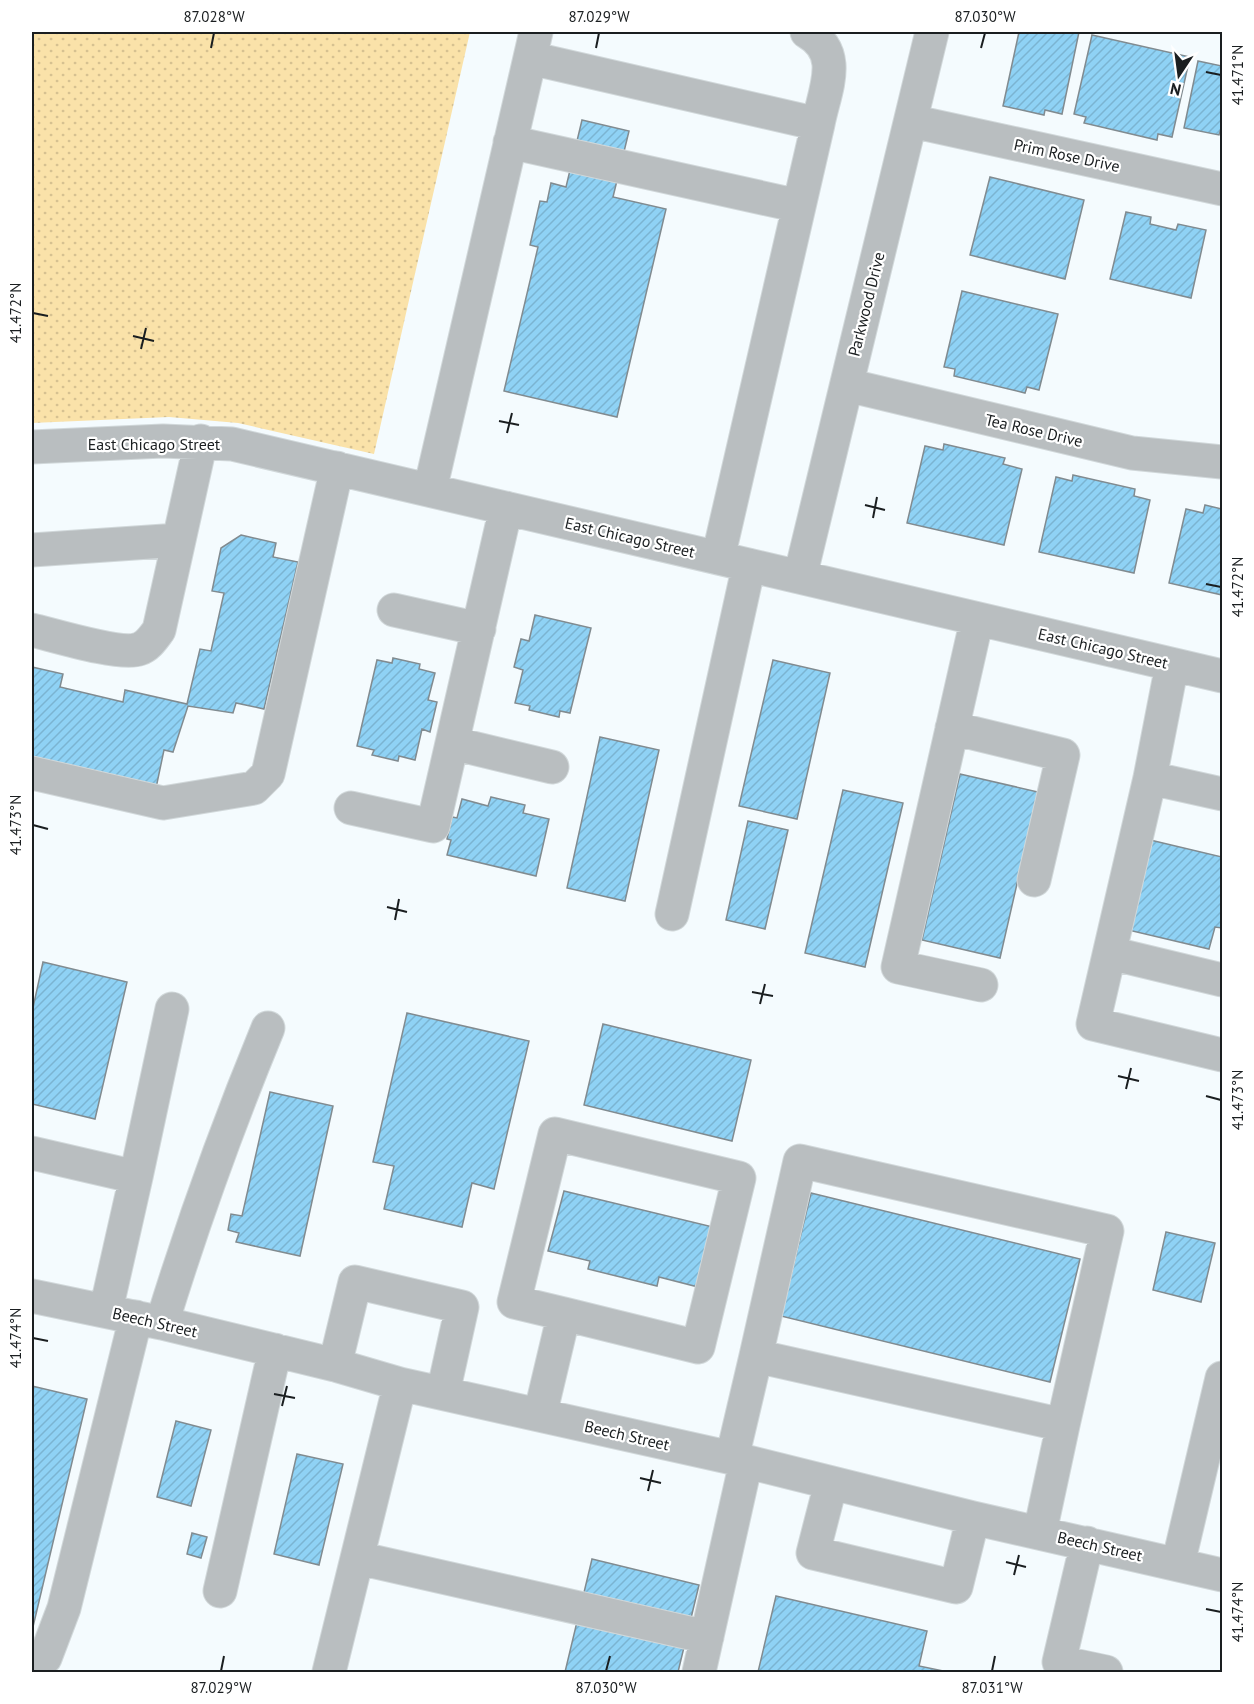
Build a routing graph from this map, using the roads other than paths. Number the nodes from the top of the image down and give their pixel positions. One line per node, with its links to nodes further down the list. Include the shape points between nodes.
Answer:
1 (807, 32): 5 (street, via 822,40 831,63)
2 (932, 32): 4 (street, Parkwood Drive)
3 (533, 45): 5 (street); 6 (street)
4 (911, 121): 7 (street, Prim Rose Drive); 9 (street, Parkwood Drive)
5 (818, 124): 8 (street)
6 (510, 142): 8 (street); 14 (street)
7 (1222, 189)
8 (799, 206): 18 (street)
9 (847, 385): 12 (street, Tea Rose Drive, via 1132,453); 19 (street, Parkwood Drive)
10 (201, 441): 11 (street, East Chicago Street); 13 (street, East Chicago Street, via 232,444); 16 (street)
11 (32, 447)
12 (1222, 462)
13 (337, 468): 14 (street, East Chicago Street); 29 (street, via 268,774 254,788 163,803)
14 (430, 490): 15 (street, East Chicago Street)
15 (506, 508): 18 (street, East Chicago Street); 22 (street)
16 (179, 540): 17 (street); 23 (street, via 159,630 150,643 137,650 117,650)
17 (32, 550)
18 (734, 562): 19 (street, East Chicago Street); 34 (street)
19 (800, 577): 21 (street, East Chicago Street)
20 (394, 610): 22 (street)
21 (977, 619): 24 (street, East Chicago Street); 26 (street)
22 (479, 629): 27 (street)
23 (32, 630)
24 (1172, 665): 25 (street, East Chicago Street); 30 (street)
25 (1222, 676)
26 (952, 728): 33 (street, via 1063,755); 37 (street, via 898,967)
27 (452, 743): 28 (street); 32 (street, via 433,826)
28 (552, 767)
29 (32, 773)
30 (1150, 778): 31 (street); 35 (street)
31 (1222, 794)
32 (351, 808)
33 (1034, 880)
34 (672, 914)
35 (1110, 953): 36 (street); 40 (street, via 1093,1024)
36 (1222, 980)
37 (981, 985)
38 (172, 1009): 42 (street)
39 (268, 1028): 45 (street, via 197,1209)
40 (1222, 1055)
41 (32, 1153): 42 (street)
42 (136, 1177): 45 (street)
43 (32, 1296): 45 (street, Beech Street)
44 (564, 1314): 44 (street, via 698,1347 739,1178 555,1134 514,1302); 52 (street)
45 (135, 1317): 46 (street, Beech Street); 66 (street, via 64,1608 45,1658)
46 (275, 1350): 48 (street, Beech Street); 63 (street)
47 (756, 1356): 53 (street); 53 (street, via 800,1161 823,1166 1107,1231); 55 (street)
48 (335, 1365): 50 (street, Beech Street); 51 (street, via 355,1282 462,1307)
49 (1222, 1378): 54 (street)
50 (400, 1384): 51 (street, Beech Street); 60 (street)
51 (443, 1394): 52 (street, Beech Street)
52 (540, 1415): 55 (street, Beech Street)
53 (1063, 1425): 58 (street)
54 (1214, 1446): 61 (street)
55 (739, 1460): 56 (street, Beech Street); 64 (street)
56 (831, 1483): 57 (street, Beech Street); 57 (street, via 813,1553 956,1587)
57 (973, 1518): 58 (street, Beech Street)
58 (1040, 1532): 59 (street, Beech Street)
59 (1087, 1543): 61 (street, Beech Street); 65 (street)
60 (358, 1558): 64 (street); 67 (street)
61 (1178, 1564): 62 (street, Beech Street)
62 (1222, 1575)
63 (220, 1591)
64 (707, 1637): 68 (street)
65 (1057, 1667): 69 (street)
66 (32, 1669)
67 (329, 1672)
68 (699, 1672)
69 (1106, 1672)

